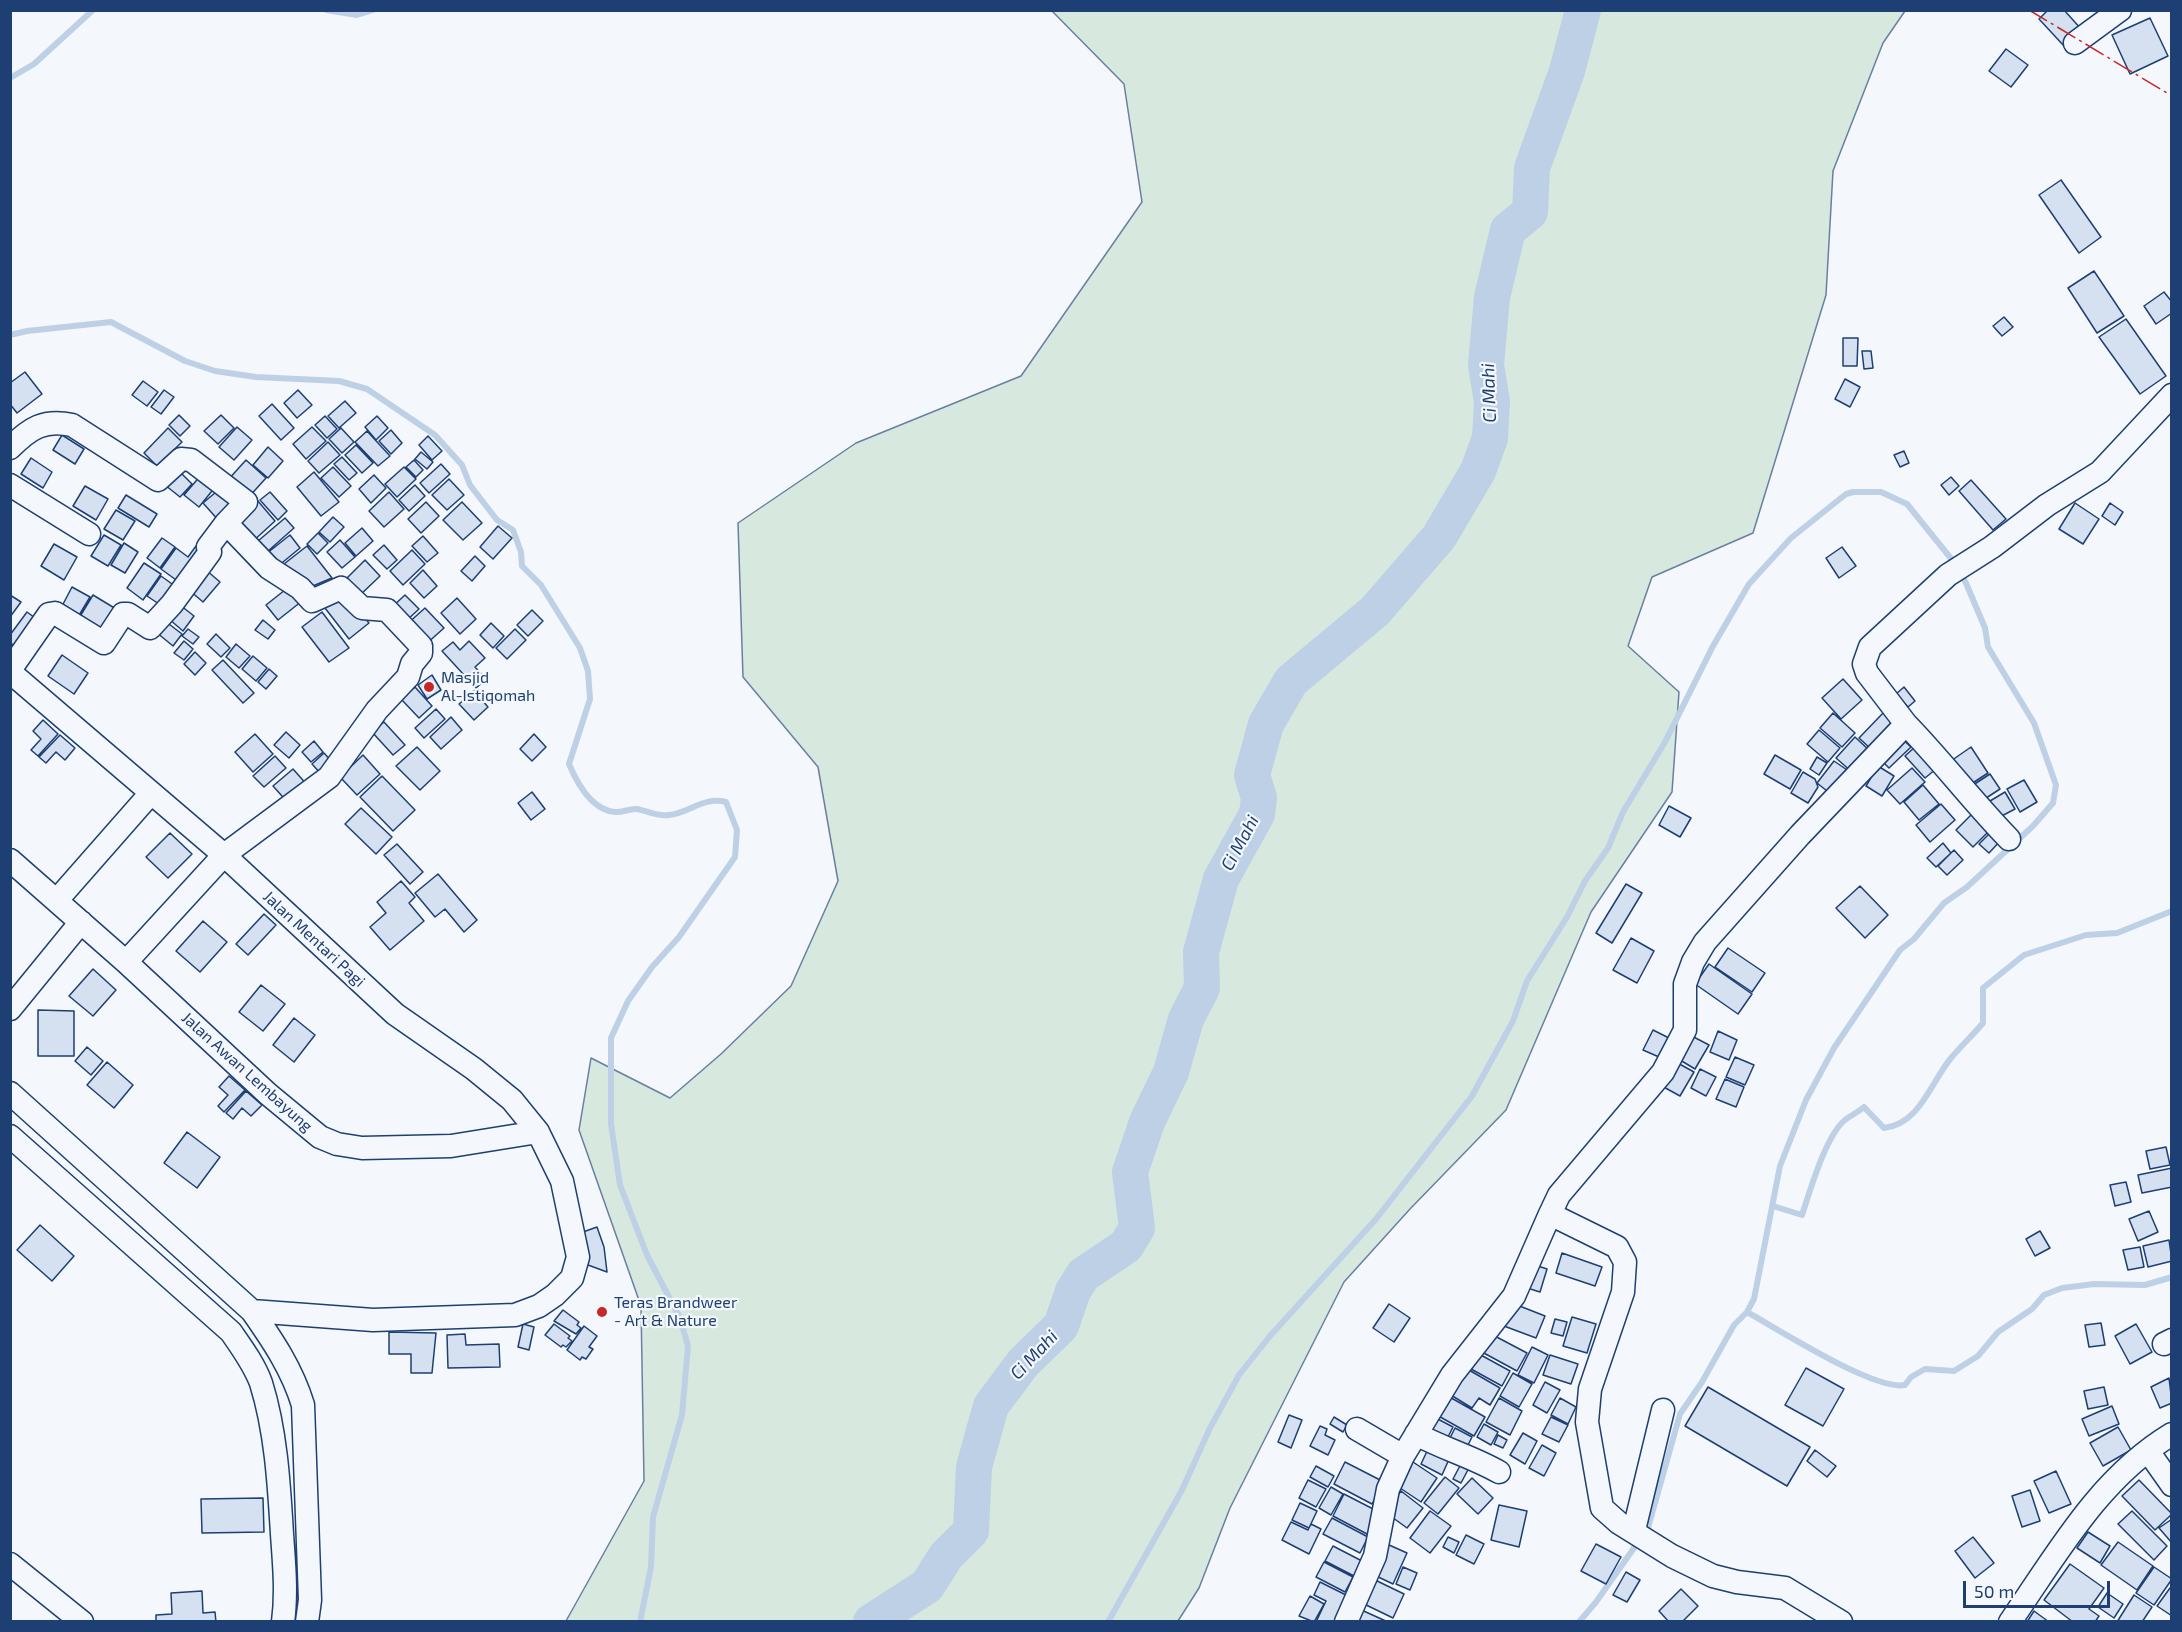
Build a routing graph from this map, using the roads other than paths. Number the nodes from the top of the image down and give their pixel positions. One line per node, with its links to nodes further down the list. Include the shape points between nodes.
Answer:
1 (2120, 10): 2 (street)
2 (2075, 43)
3 (2172, 394): 9 (street, via 2100,472 1948,575 1870,647 1864,664 1867,673)
4 (10, 448): 6 (street, via 27,430 56,421 87,432 158,480 181,459 191,460 246,502)
5 (10, 485): 7 (street)
6 (226, 524): 8 (street, via 208,547 210,552 150,628 123,614 104,643 55,613 49,614); 12 (street, via 269,568 300,588 312,601 341,588 363,608 387,610 420,646 421,653 408,677 377,710 329,777)
7 (89, 534)
8 (10, 671): 10 (street, Jalan Mentari Pagi)
9 (1906, 724): 11 (street, via 1932,750 1968,798); 21 (street, via 1800,835 1706,942 1685,984 1684,1030 1663,1072 1559,1195)
10 (151, 793): 12 (street, Jalan Mentari Pagi); 14 (street)
11 (2009, 839)
12 (224, 855): 16 (street); 19 (street, Jalan Mentari Pagi, via 395,1014 512,1100)
13 (10, 860): 14 (street, Jalan Awan Lembayung)
14 (57, 900): 15 (street, Jalan Awan Lembayung)
15 (81, 922): 16 (street, Jalan Awan Lembayung); 17 (street)
16 (126, 962): 19 (street, Jalan Awan Lembayung, via 320,1137 362,1148 451,1146)
17 (10, 1009)
18 (10, 1094): 22 (street)
19 (538, 1132): 22 (street, Jalan Mentari Pagi, via 562,1181 578,1257 572,1278 539,1306 515,1315 373,1320)
20 (10, 1136): 34 (street, via 231,1332 250,1360 269,1413 280,1493)
21 (1550, 1214): 25 (street, via 1510,1302 1452,1375); 31 (street, via 1617,1247 1625,1262 1623,1292 1590,1389 1587,1422 1602,1508)
22 (252, 1311): 36 (street, via 283,1355 303,1405 310,1600)
23 (1663, 1410): 31 (street)
24 (1357, 1428): 28 (street)
25 (1416, 1434): 28 (street); 29 (street)
26 (2172, 1434): 27 (street)
27 (2148, 1451): 30 (street); 39 (street, via 2097,1497)
28 (1403, 1456): 37 (street, via 1389,1489 1375,1556)
29 (1499, 1472)
30 (2172, 1485)
31 (1634, 1530): 38 (street, via 1672,1556 1713,1576 1785,1588)
32 (10, 1564): 33 (street)
33 (56, 1614): 35 (street)
34 (286, 1621)
35 (82, 1622)
36 (307, 1622)
37 (1346, 1622)
38 (1841, 1622)
39 (2010, 1622)

